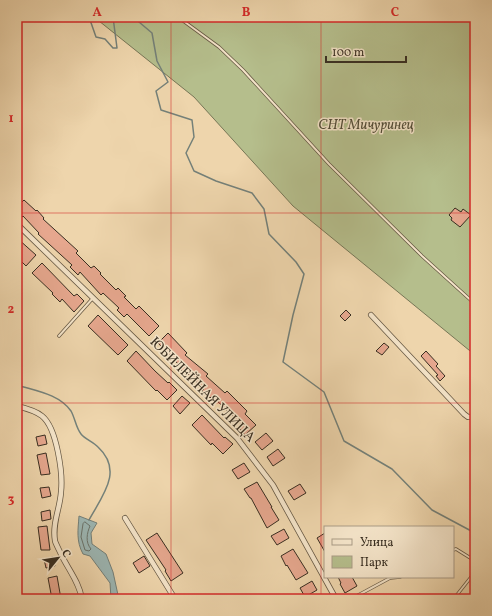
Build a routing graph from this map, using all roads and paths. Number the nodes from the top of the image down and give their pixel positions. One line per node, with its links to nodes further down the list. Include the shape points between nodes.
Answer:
1 (178, 17): 4 (lane, via 219,47 243,70 329,164 422,256)
2 (17, 224): 3 (street, ЮБИЛЕЙНАЯ УЛИЦА)
3 (93, 297): 6 (lane); 13 (street, ЮБИЛЕЙНАЯ УЛИЦА, via 237,438 273,485)
4 (475, 304)
5 (371, 315): 8 (street, via 464,414)
6 (59, 336)
7 (17, 406): 16 (street, via 43,416 56,443 60,461 61,492 54,524 55,541 77,582)
8 (475, 417)
9 (125, 518): 17 (street)
10 (454, 550): 11 (lane, via 472,559)
11 (475, 565)
12 (475, 572): 20 (lane)
13 (324, 577)
14 (324, 578): 18 (street, ЮБИЛЕЙНАЯ УЛИЦА)
15 (390, 578): 19 (lane)
16 (82, 599)
17 (175, 599)
18 (336, 599)
19 (351, 599)
20 (451, 599)

